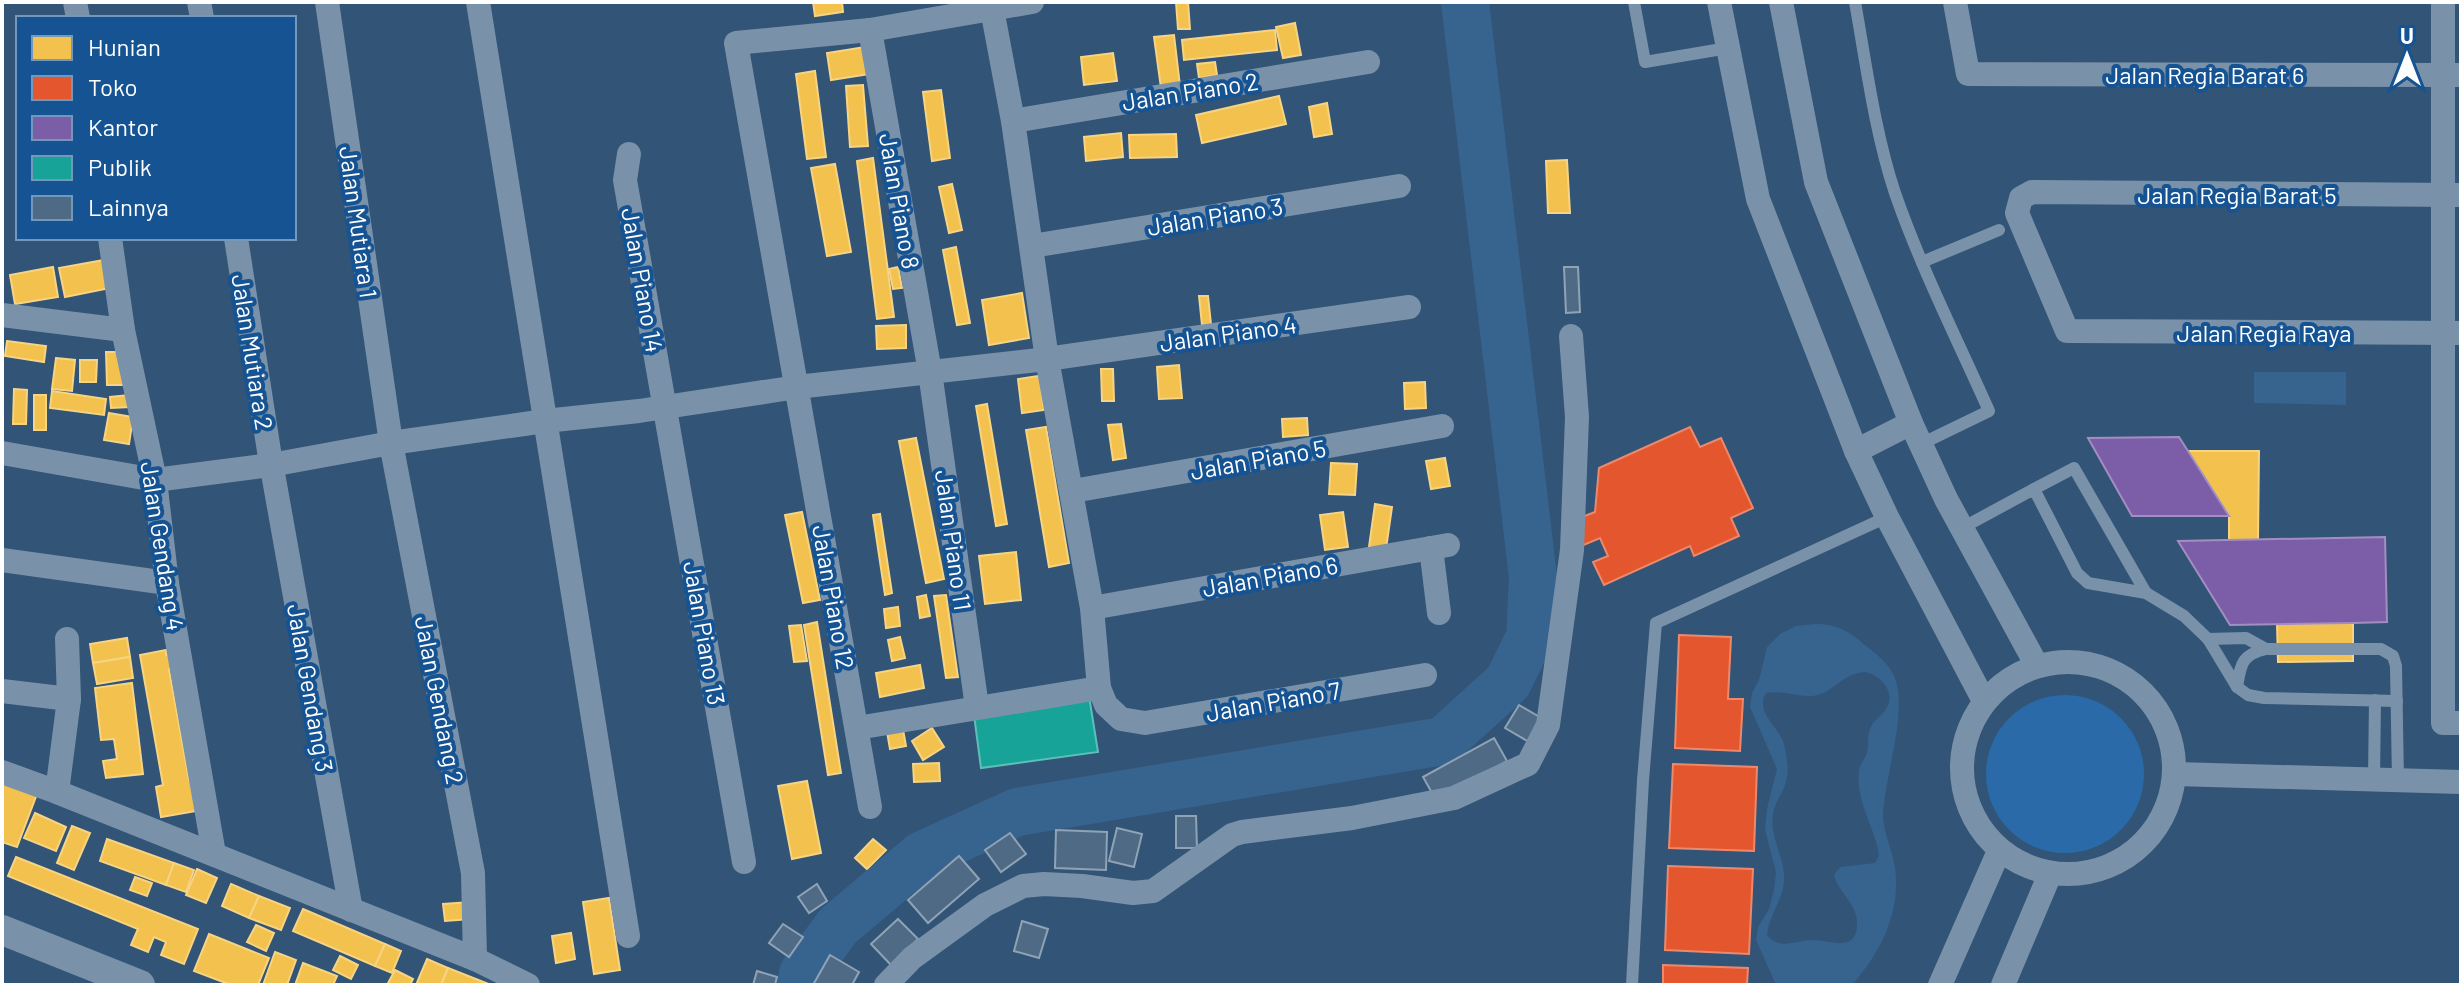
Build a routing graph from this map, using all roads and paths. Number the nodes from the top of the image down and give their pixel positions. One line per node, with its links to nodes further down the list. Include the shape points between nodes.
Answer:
1 (327, 2): 37 (street, Jalan Mutiara 1)
2 (478, 2): 34 (street)
3 (1032, 2): 10 (street)
4 (1634, 2): 12 (lane, via 1645,62)
5 (1719, 2): 12 (street)
6 (1781, 2): 36 (street, via 1816,182)
7 (1855, 2): 23 (lane, via 1895,190)
8 (1955, 2): 14 (street, Jalan Regia Barat 6, via 1968,74)
9 (2443, 2): 14 (street)
10 (992, 9): 11 (street); 15 (street)
11 (879, 19): 31 (street, Jalan Piano 8); 32 (street, Jalan Piano 12, via 736,43)
12 (1728, 48): 38 (street, via 1758,199)
13 (1368, 62): 15 (street, Jalan Piano 2)
14 (2452, 75): 18 (street)
15 (1013, 121): 22 (street)
16 (629, 154): 33 (street, Jalan Piano 14, via 625,180)
17 (1399, 186): 22 (street, Jalan Piano 3)
18 (2452, 195): 27 (street, Jalan Regia Barat 5, via 2032,192 2021,198 2017,213); 28 (street)
19 (1999, 230): 23 (lane)
20 (110, 240): 26 (street, Jalan Gendang 4)
21 (236, 240): 40 (street, Jalan Mutiara 2)
22 (1032, 246): 30 (street)
23 (1922, 262): 36 (lane, via 1989,411)
24 (1409, 307): 30 (street, Jalan Piano 4)
25 (2, 315): 26 (street)
26 (123, 330): 42 (street, Jalan Gendang 4)
27 (2067, 331): 28 (street, Jalan Regia Raya)
28 (2452, 333): 41 (street)
29 (1571, 336): 84 (street, via 1577,417 1572,550 1548,725 1528,764 1454,798 1232,835 1153,891 1023,886 985,905 912,958)
30 (1047, 359): 31 (street, Jalan Piano 4); 44 (street)
31 (930, 372): 32 (street, Jalan Piano 4); 65 (street, Jalan Piano 11)
32 (797, 387): 33 (street, Jalan Piano 4); 67 (street, Jalan Piano 12)
33 (666, 405): 34 (street, Jalan Piano 4); 76 (street, Jalan Piano 13)
34 (545, 421): 37 (street, Jalan Piano 4); 80 (street)
35 (1442, 426): 44 (street, Jalan Piano 5)
36 (1916, 433): 38 (street); 46 (street)
37 (391, 443): 40 (street, Jalan Piano 4); 81 (street, Jalan Gendang 2, via 473,873)
38 (1856, 451): 45 (street)
39 (2, 453): 42 (street, Jalan Piano 4)
40 (271, 465): 42 (street, Jalan Piano 4); 78 (street, Jalan Gendang 3)
41 (2452, 472): 50 (street)
42 (155, 480): 48 (street, Jalan Gendang 4)
43 (2034, 489): 46 (lane); 49 (lane, via 2077,573 2088,583); 49 (lane, via 2074,468)
44 (1073, 491): 51 (street)
45 (1887, 517): 63 (street); 85 (lane, via 1656,623)
46 (1962, 528): 56 (street)
47 (2, 560): 48 (street)
48 (167, 583): 75 (street, Jalan Gendang 4)
49 (2146, 593): 54 (lane, via 2184,616)
50 (2452, 601): 66 (street)
51 (1092, 608): 52 (street, Jalan Piano 6, via 1439,546); 59 (street)
52 (1439, 613)
53 (67, 639): 61 (street)
54 (2208, 639): 55 (lane, via 2246,638); 58 (lane)
55 (2266, 649): 58 (lane, via 2250,652 2241,664); 64 (lane, via 2381,649 2393,656)
56 (2036, 664): 63 (street); 69 (street, via 2104,668 2134,684 2157,709 2171,740)
57 (1425, 675): 59 (street, Jalan Piano 7, via 1145,723 1121,719 1106,705)
58 (2237, 687): 62 (lane, via 2264,698)
59 (1099, 688): 65 (street)
60 (2, 691): 61 (street)
61 (69, 699): 72 (street)
62 (2375, 700): 64 (lane); 70 (lane)
63 (1984, 701): 74 (street, via 1965,738 1961,779 1973,819)
64 (2397, 701): 70 (lane)
65 (977, 707): 67 (street)
66 (2452, 723)
67 (857, 728): 73 (street, Jalan Piano 12)
68 (2, 772): 72 (street)
69 (2175, 774): 70 (street); 77 (street, via 2161,819 2148,839 2121,862 2087,874)
70 (2386, 780): 71 (street)
71 (2461, 782)
72 (57, 792): 75 (street)
73 (870, 807)
74 (1999, 851): 77 (street); 86 (street)
75 (214, 854): 78 (street)
76 (744, 862)
77 (2050, 874): 87 (street)
78 (351, 910): 81 (street)
79 (2, 930): 82 (street)
80 (628, 936)
81 (475, 959): 83 (street)
82 (140, 985)
83 (528, 985)
84 (886, 985)
85 (1632, 985)
86 (1940, 985)
87 (2003, 985)

